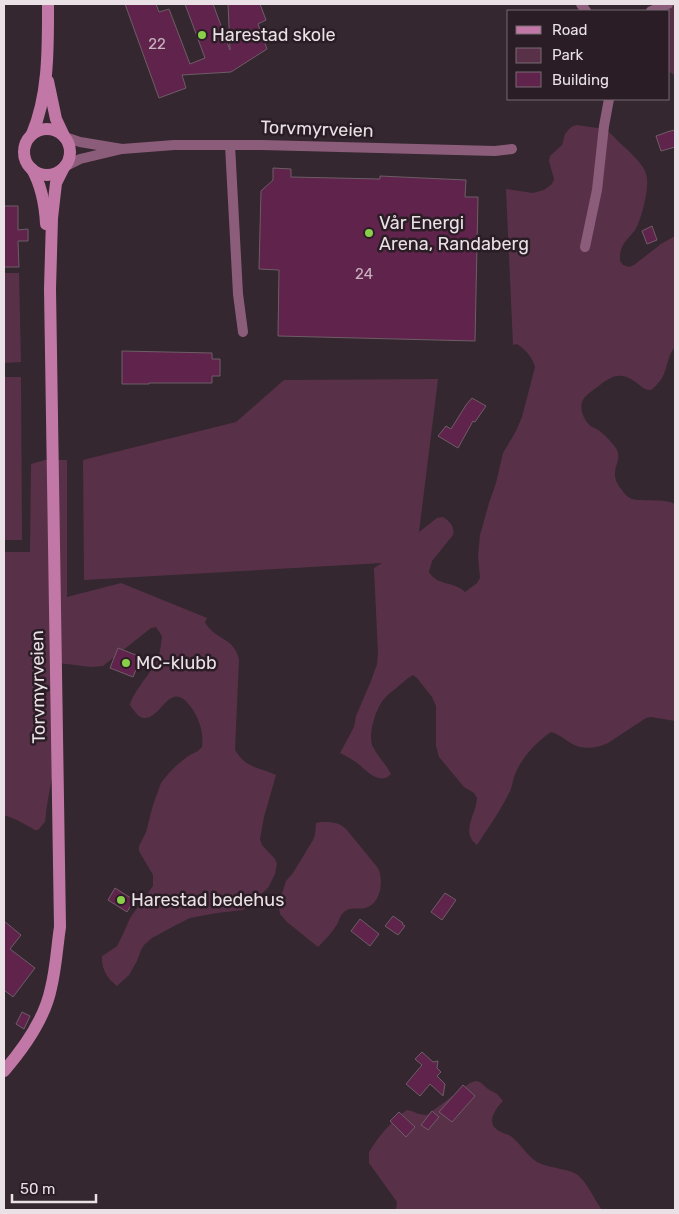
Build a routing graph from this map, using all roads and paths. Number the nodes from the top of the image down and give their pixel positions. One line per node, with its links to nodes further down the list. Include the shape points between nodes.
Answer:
1 (48, 4): 4 (main road)
2 (668, 4): 3 (street)
3 (653, 10)
4 (46, 74): 6 (main road); 7 (main road, via 56,119)
5 (609, 100): 13 (street, via 598,190)
6 (32, 134): 7 (main road, via 52,129); 12 (main road, via 24,149 26,161)
7 (64, 136): 10 (street); 11 (main road, via 70,151)
8 (230, 145): 9 (street, Torvmyrveien); 10 (street, Torvmyrveien, via 174,145); 15 (street, via 238,294)
9 (512, 149)
10 (122, 150): 11 (street, via 80,159)
11 (64, 167): 12 (main road, via 56,174 47,175); 14 (main road, Torvmyrveien, via 56,183)
12 (32, 169): 14 (main road, Torvmyrveien, via 46,217)
13 (585, 247)
14 (50, 289): 16 (main road, Torvmyrveien, via 60,927 51,990 40,1020)
15 (244, 332)
16 (4, 1071)

